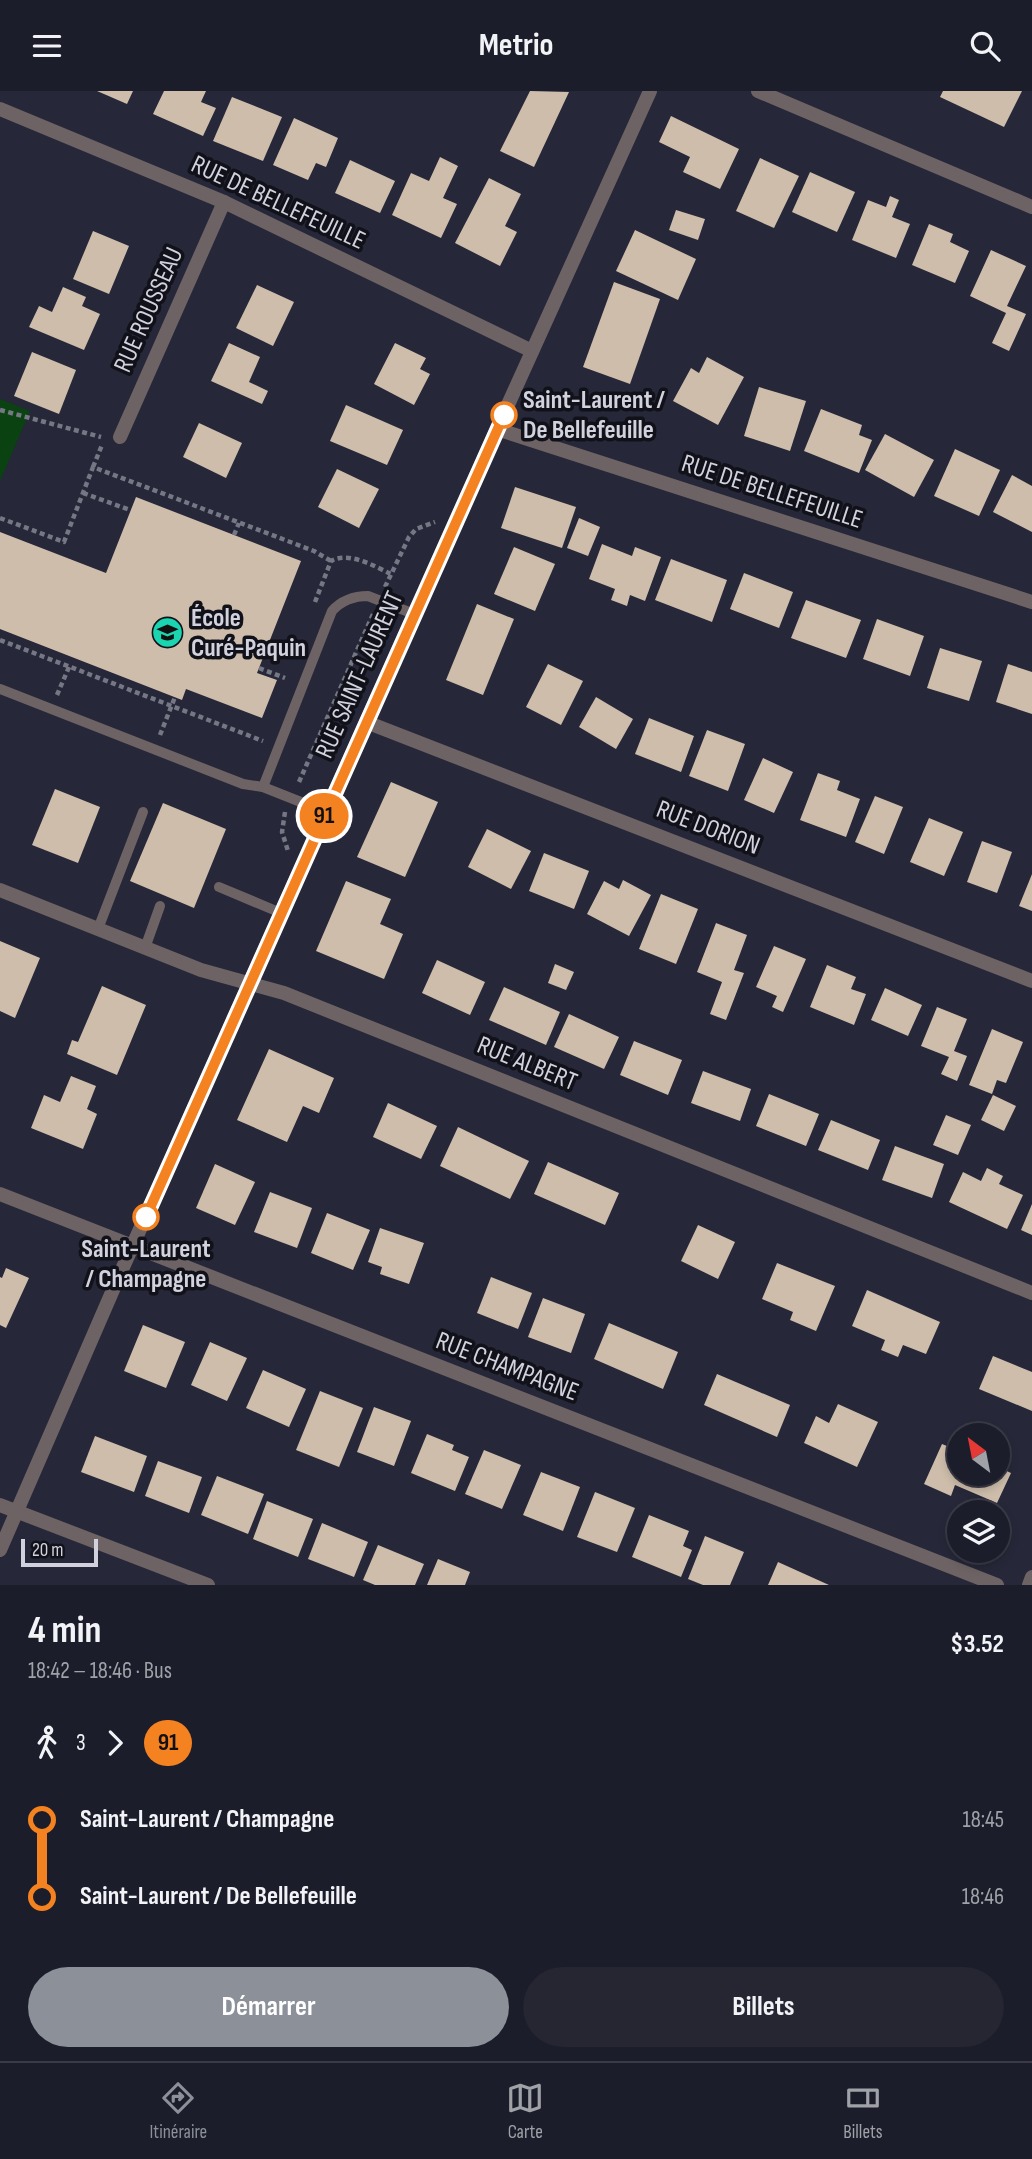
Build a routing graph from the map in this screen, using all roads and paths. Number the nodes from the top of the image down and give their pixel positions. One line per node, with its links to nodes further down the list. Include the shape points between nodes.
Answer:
1 (650, 91): 6 (street, RUE SAINT-LAURENT)
2 (758, 91): 5 (street)
3 (0, 109): 4 (street, RUE DE BELLEFEUILLE)
4 (224, 202): 6 (street, RUE DE BELLEFEUILLE); 9 (street, RUE ROUSSEAU)
5 (1032, 207)
6 (532, 351): 8 (street, RUE SAINT-LAURENT)
7 (0, 410): 10 (path, via 105,438)
8 (497, 429): 19 (street, RUE DE BELLEFEUILLE); 20 (street, RUE SAINT-LAURENT)
9 (120, 437)
10 (93, 467): 11 (path); 14 (path)
11 (83, 493): 12 (path); 13 (path, via 64,543)
12 (130, 510)
13 (0, 518)
14 (240, 522): 16 (path); 17 (path)
15 (416, 529): 18 (path, RUE SAINT-LAURENT)
16 (234, 535)
17 (331, 561)
18 (388, 580)
19 (1032, 602)
20 (414, 614): 30 (street, RUE SAINT-LAURENT); 33 (lane, via 361,596 332,611)
21 (370, 620): 32 (path, RUE SAINT-LAURENT)
22 (0, 640): 23 (path)
23 (69, 667): 25 (path); 29 (path)
24 (259, 668): 26 (path)
25 (64, 676)
26 (285, 678)
27 (0, 689): 33 (lane, via 243,784)
28 (175, 697): 29 (path)
29 (170, 709): 31 (path)
30 (366, 722): 35 (street, RUE SAINT-LAURENT); 44 (street, RUE DORION)
31 (263, 742)
32 (301, 777)
33 (263, 787): 35 (lane)
34 (143, 812): 42 (lane)
35 (326, 812): 41 (street, RUE SAINT-LAURENT)
36 (284, 813): 37 (path)
37 (285, 843)
38 (219, 887): 41 (lane)
39 (0, 890): 42 (street, RUE ALBERT)
40 (160, 906): 43 (lane)
41 (281, 913): 45 (street, RUE SAINT-LAURENT)
42 (98, 929): 43 (street, RUE ALBERT)
43 (145, 948): 45 (street, RUE ALBERT)
44 (1032, 981)
45 (249, 983): 47 (street, RUE SAINT-LAURENT); 48 (street, RUE ALBERT, via 284,993)
46 (0, 1194): 47 (street, RUE CHAMPAGNE)
47 (133, 1245): 50 (street, RUE SAINT-LAURENT); 54 (street, RUE CHAMPAGNE)
48 (1032, 1293)
49 (0, 1505): 50 (street)
50 (17, 1511): 51 (street, RUE SAINT-LAURENT); 53 (street)
51 (0, 1551)
52 (1032, 1577): 55 (street)
53 (208, 1585)
54 (997, 1585)
55 (1029, 1585)

